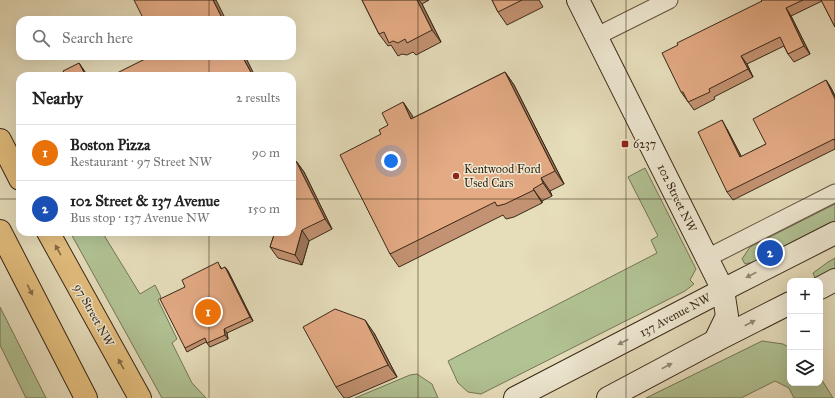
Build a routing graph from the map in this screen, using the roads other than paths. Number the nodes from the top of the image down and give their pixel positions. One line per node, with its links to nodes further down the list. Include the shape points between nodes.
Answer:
1 (578, 0): 3 (main road, 102 Street NW)
2 (669, 0): 3 (street)
3 (597, 36): 10 (main road, 102 Street NW)
4 (0, 140): 5 (main road)
5 (16, 171)
6 (835, 193): 10 (street)
7 (0, 231): 16 (main road, one-way to 16)
8 (835, 233): 13 (main road, 137 Avenue NW, one-way to 13)
9 (50, 236): 17 (main road, 97 Street NW, one-way to 9)
10 (707, 258): 13 (main road, 102 Street NW)
11 (835, 280): 12 (main road)
12 (823, 286)
13 (722, 290): 15 (main road, 102 Street NW, via 727,316); 18 (main road, 137 Avenue NW, one-way to 18)
14 (787, 305): 15 (main road, one-way to 14)
15 (715, 341): 19 (main road, one-way to 15)
16 (86, 398)
17 (140, 398)
18 (515, 398)
19 (608, 398)

